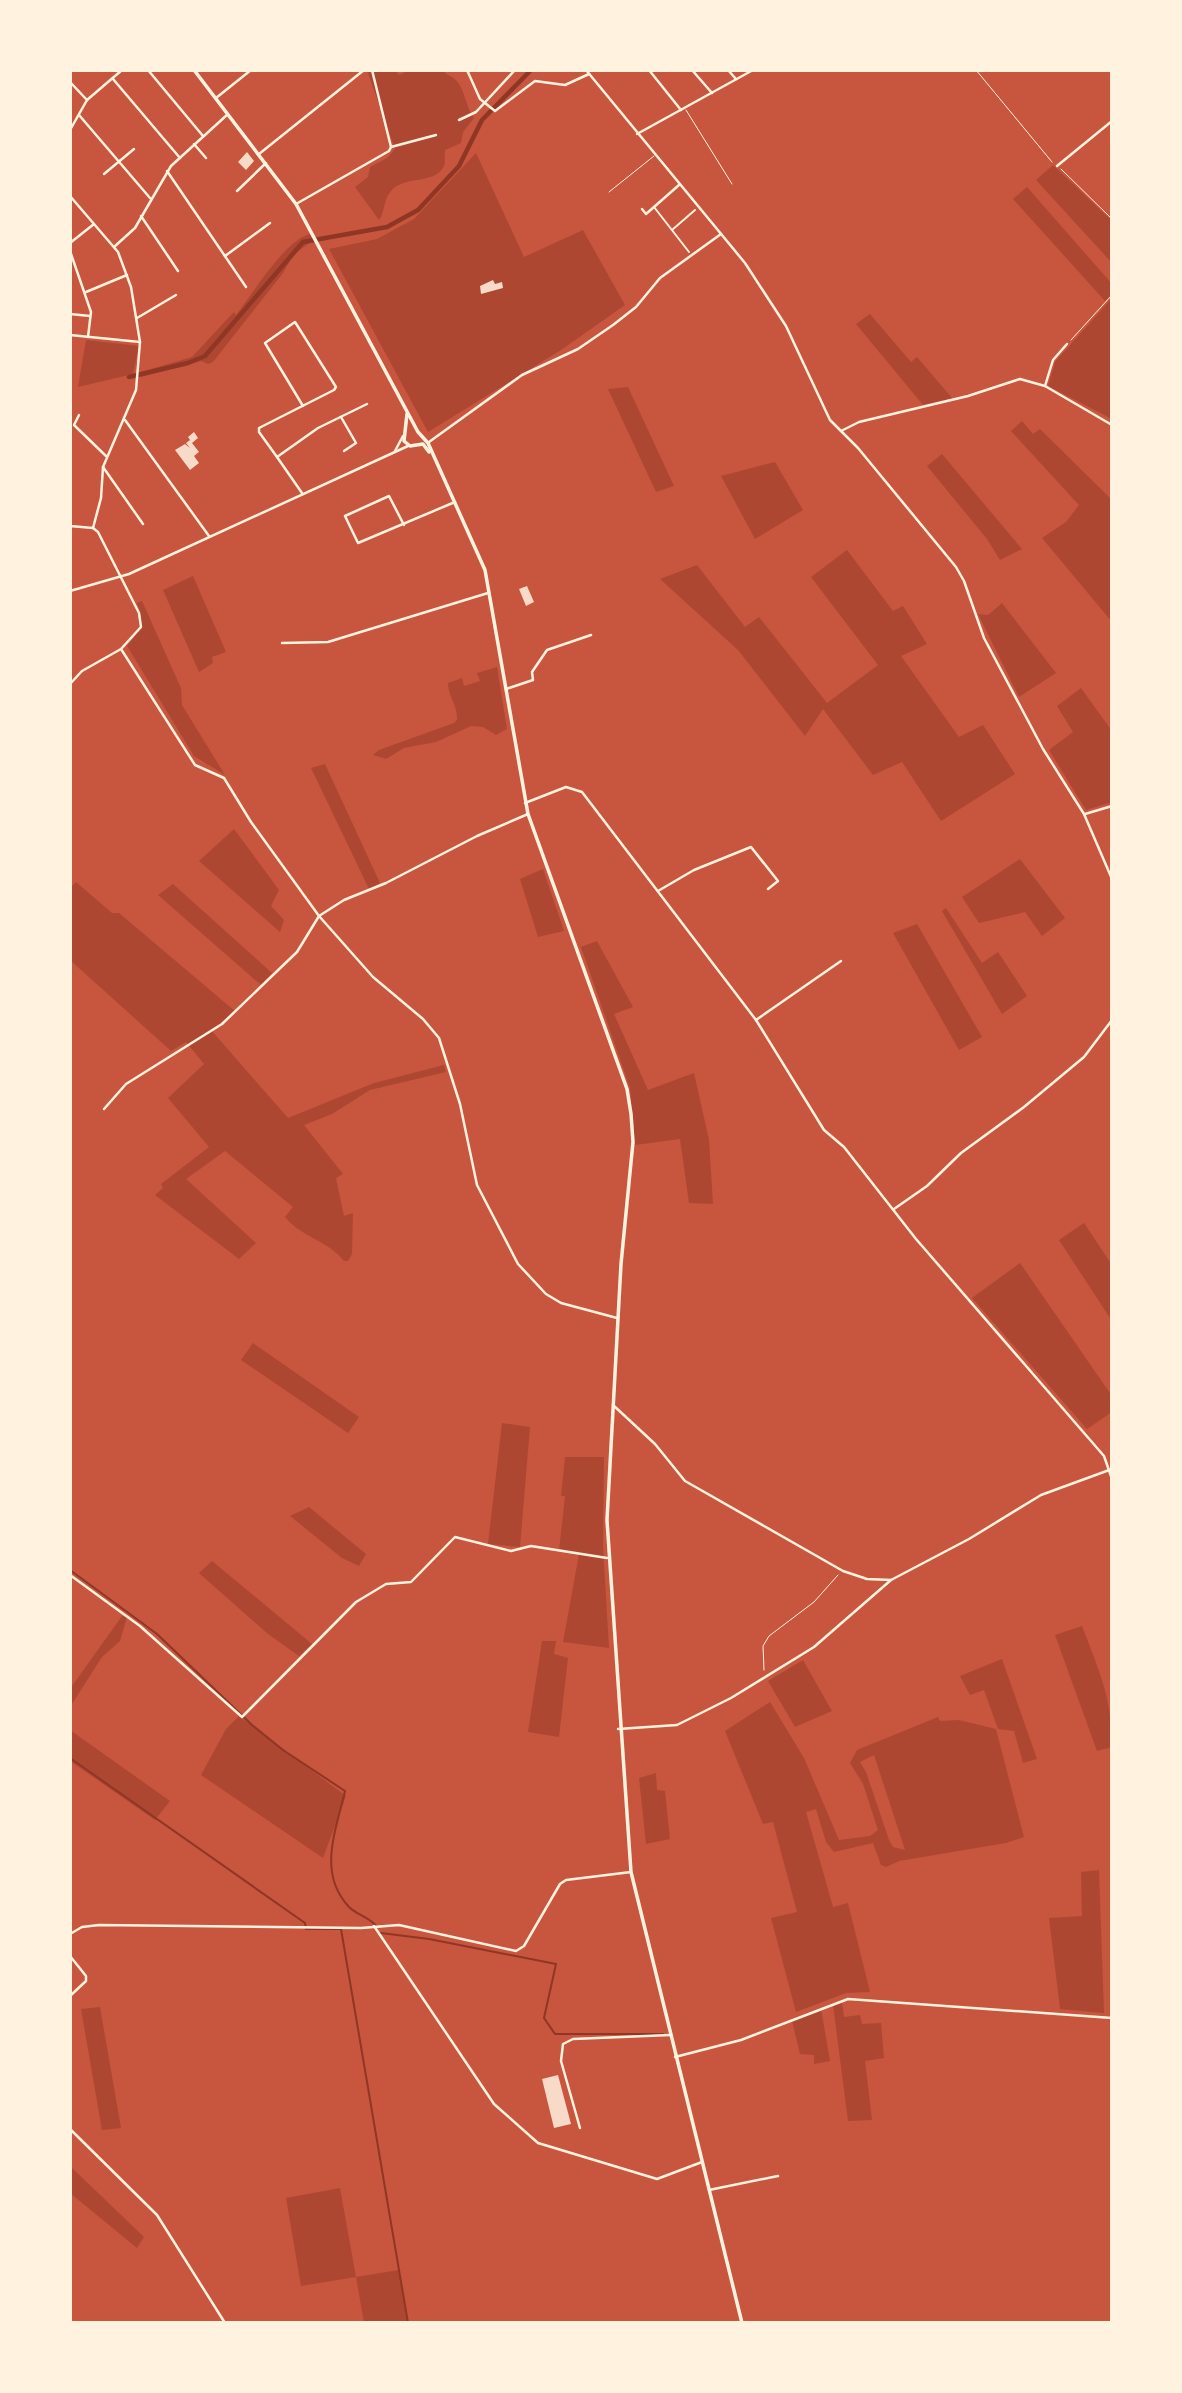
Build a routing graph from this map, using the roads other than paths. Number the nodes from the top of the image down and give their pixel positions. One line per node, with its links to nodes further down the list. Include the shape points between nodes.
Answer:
1 (122, 70): 15 (street)
2 (148, 70): 30 (street)
3 (194, 70): 19 (main road)
4 (251, 70): 19 (street)
5 (364, 70): 34 (street)
6 (372, 70): 32 (street)
7 (467, 70): 21 (street)
8 (515, 70): 21 (street)
9 (586, 70): 14 (street)
10 (649, 70): 22 (street)
11 (692, 70): 18 (street)
12 (729, 70): 16 (street)
13 (754, 70): 16 (street)
14 (589, 74): 21 (street, via 565,85 535,81 492,111); 28 (street)
15 (113, 79): 20 (street); 36 (street)
16 (736, 79): 18 (street)
17 (70, 82): 20 (street)
18 (712, 93): 22 (street)
19 (216, 98): 23 (main road)
20 (87, 100): 24 (street)
21 (484, 104): 25 (street)
22 (683, 109): 28 (street); 43 (lane)
23 (229, 114): 30 (street); 34 (main road)
24 (79, 115): 27 (street); 38 (street)
25 (459, 120)
26 (1112, 121): 40 (street)
27 (70, 130)
28 (637, 134): 35 (street)
29 (436, 135): 32 (street)
30 (203, 136): 31 (street)
31 (194, 144): 36 (street); 37 (street)
32 (391, 147): 49 (street, via 384,157 354,169)
33 (134, 149): 38 (street)
34 (260, 154): 39 (main road)
35 (654, 156): 44 (street); 46 (lane)
36 (180, 158): 41 (street)
37 (206, 158)
38 (119, 162): 42 (street); 48 (street)
39 (266, 163): 45 (street); 49 (main road)
40 (1057, 166)
41 (167, 171): 48 (street); 62 (street)
42 (104, 174)
43 (732, 184)
44 (679, 186): 50 (street); 57 (street)
45 (237, 191)
46 (609, 192)
47 (70, 196): 55 (street)
48 (151, 199): 53 (street)
49 (296, 204): 78 (main road)
50 (654, 207): 51 (street, via 646,214); 56 (street)
51 (642, 209)
52 (695, 210): 56 (street)
53 (141, 216): 59 (street, via 131,233); 63 (street)
54 (270, 223): 62 (street)
55 (94, 225): 58 (street); 59 (street)
56 (671, 231): 61 (street)
57 (720, 233): 83 (street, via 786,326 830,420); 86 (street, via 675,266 636,307 604,331 578,349 522,375)
58 (70, 243)
59 (114, 247): 64 (street)
60 (70, 251): 66 (street)
61 (689, 252)
62 (225, 256): 65 (street)
63 (178, 271)
64 (127, 275): 66 (street); 70 (street)
65 (246, 287)
66 (86, 292): 69 (street)
67 (176, 295): 70 (street)
68 (70, 314): 69 (street)
69 (90, 316): 72 (street)
70 (137, 318): 73 (street)
71 (70, 335): 72 (street)
72 (88, 337): 73 (street)
73 (141, 342): 81 (street, via 137,381)
74 (1067, 344): 75 (street, via 1054,360)
75 (1045, 386): 82 (street); 83 (street, via 1016,379)
76 (367, 404): 80 (street)
77 (303, 406): 77 (street, via 336,385 295,322 265,343); 91 (street, via 260,427)
78 (406, 409): 84 (main road); 85 (main road)
79 (79, 415): 90 (street, via 74,425)
80 (341, 417): 88 (street, via 355,443); 91 (street)
81 (125, 421): 90 (street); 100 (street)
82 (1112, 425)
83 (840, 431): 112 (street, via 964,581 984,638 1043,749)
84 (418, 433): 85 (main road, via 411,429); 86 (main road); 87 (main road, via 420,439)
85 (404, 434): 87 (main road, via 404,442); 89 (street)
86 (427, 442): 92 (main road)
87 (413, 445): 89 (street); 92 (main road, via 424,445)
88 (344, 451)
89 (392, 453): 94 (street)
90 (107, 457): 93 (street)
91 (278, 457): 94 (street)
92 (434, 460): 95 (main road)
93 (103, 467): 96 (street); 99 (street)
94 (302, 493): 100 (street)
95 (455, 502): 97 (street); 103 (main road, via 480,555)
96 (143, 524)
97 (404, 525): 97 (street, via 389,496 345,516 358,543)
98 (70, 526): 99 (street)
99 (93, 528): 101 (street)
100 (209, 536): 101 (street)
101 (120, 577): 102 (street); 106 (street, via 139,613 141,627)
102 (70, 591)
103 (489, 592): 105 (street, via 328,642); 108 (main road)
104 (591, 635): 108 (street, via 547,650 532,672 533,680)
105 (282, 643)
106 (121, 649): 107 (street, via 82,671); 116 (street, via 195,765 224,778)
107 (70, 684)
108 (506, 690): 109 (main road)
109 (525, 803): 111 (main road); 115 (street, via 566,787 577,788)
110 (1112, 806): 112 (street)
111 (528, 814): 116 (street); 122 (main road, via 627,1089 633,1142)
112 (1084, 814): 113 (street)
113 (1112, 879)
114 (768, 889): 115 (street, via 778,881 751,846)
115 (657, 891): 118 (street)
116 (319, 916): 120 (street, via 297,952 222,1024 126,1083); 122 (street, via 373,977 439,1038 460,1104 477,1185 518,1264 561,1303)
117 (841, 961): 118 (street)
118 (756, 1020): 121 (street, via 824,1130 844,1147)
119 (1112, 1020): 121 (street, via 1084,1056)
120 (104, 1109)
121 (893, 1210): 124 (street)
122 (617, 1318): 123 (main road)
123 (612, 1404): 126 (main road); 128 (street, via 655,1444 685,1481 842,1570 867,1579)
124 (1112, 1469): 125 (street); 128 (street, via 1041,1495)
125 (1112, 1479)
126 (607, 1558): 127 (street, via 531,1546 511,1551 455,1537 411,1582 386,1584 356,1602 242,1717 140,1626); 129 (main road)
127 (70, 1575)
128 (891, 1580): 129 (street, via 814,1647 764,1679 677,1725)
129 (618, 1729): 130 (main road)
130 (631, 1872): 131 (street, via 560,1884 516,1951 400,1925); 136 (main road)
131 (374, 1926): 132 (street, via 99,1925); 140 (street, via 494,2104 538,2143 657,2179)
132 (70, 1934)
133 (70, 1956): 134 (street, via 86,1976)
134 (70, 1996)
135 (1112, 2018): 137 (street, via 848,1999 741,2039)
136 (670, 2035): 137 (main road); 139 (street, via 573,2039 563,2044 561,2061)
137 (675, 2057): 140 (main road)
138 (70, 2129): 143 (street, via 157,2215)
139 (580, 2129)
140 (702, 2162): 142 (main road)
141 (778, 2176): 142 (street)
142 (709, 2190): 144 (main road)
143 (225, 2323)
144 (742, 2323)

